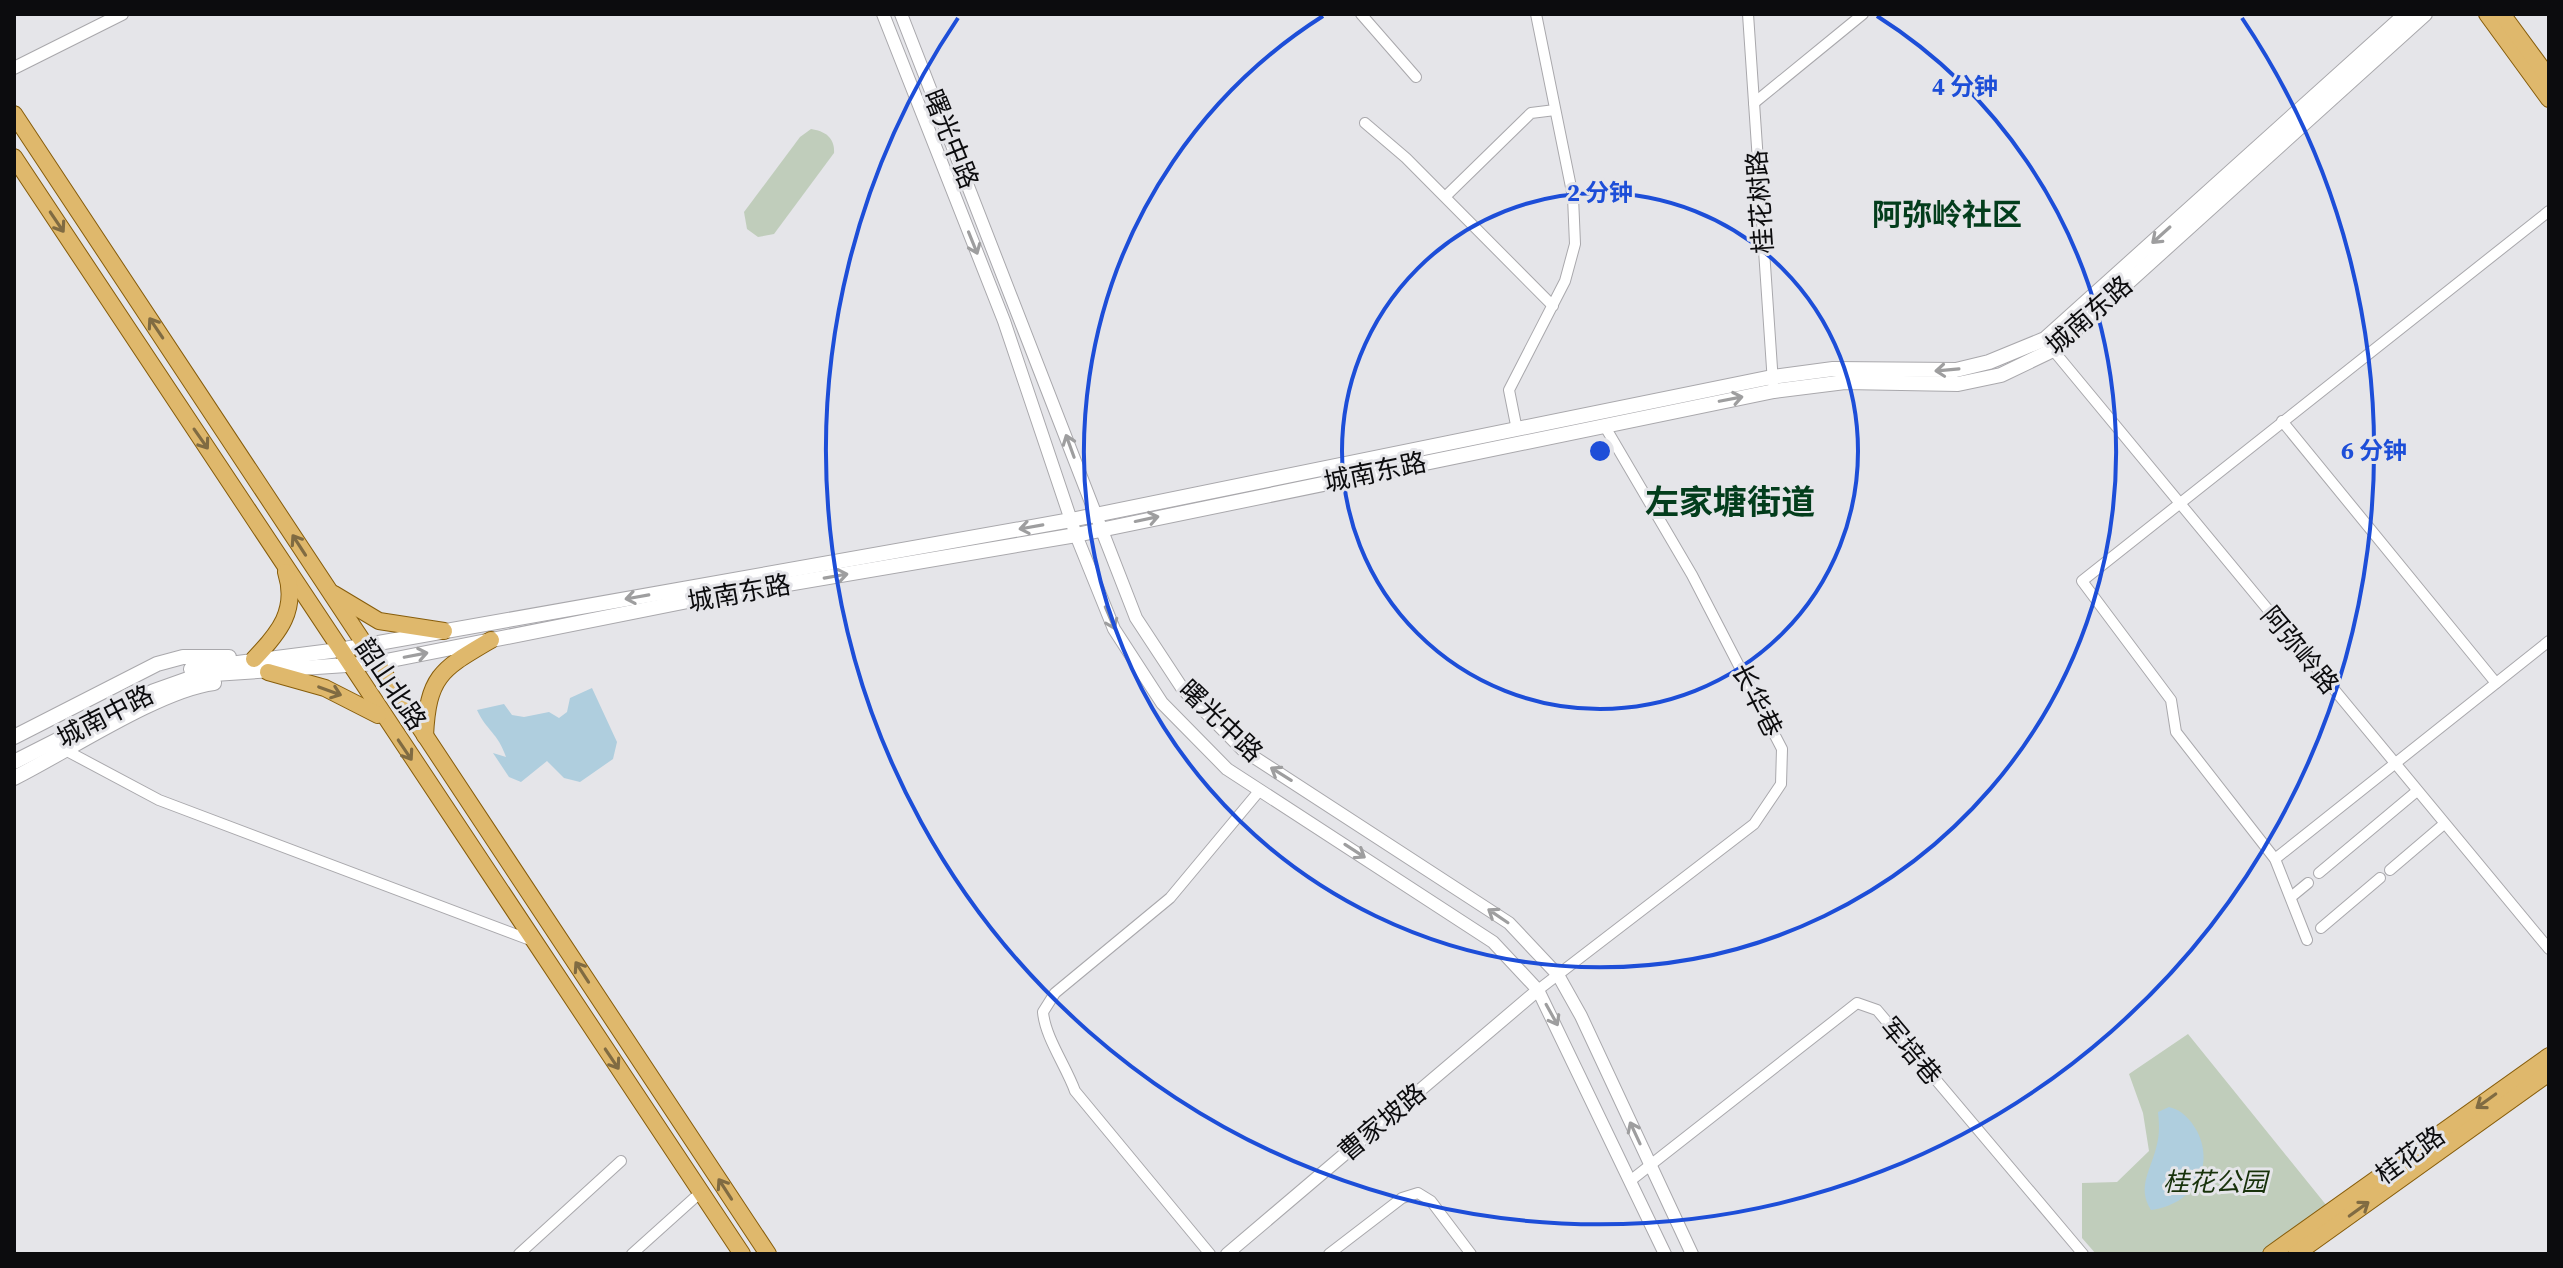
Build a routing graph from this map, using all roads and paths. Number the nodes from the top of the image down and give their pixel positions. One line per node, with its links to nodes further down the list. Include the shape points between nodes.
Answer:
1 (122, 14): 12 (street)
2 (883, 14): 31 (street, 曙光中路, one-way to 31, via 1004,321)
3 (901, 14): 30 (street, 曙光中路, one-way to 3)
4 (1361, 14): 13 (street)
5 (1536, 14): 17 (street)
6 (1748, 14): 16 (street, 桂花树路)
7 (1863, 14): 16 (street)
8 (2406, 14): 25 (main road, 城南东路, one-way to 25, via 2045,339 1956,370 1841,368)
9 (2425, 14): 24 (main road, 城南东路)
10 (2487, 14): 15 (main road)
11 (2502, 14): 14 (main road)
12 (14, 68)
13 (1416, 77)
14 (2549, 78)
15 (2549, 99)
16 (1754, 103): 25 (street, 桂花树路)
17 (1555, 110): 21 (street, via 1531,113); 23 (street, via 1573,197 1575,244)
18 (14, 114): 33 (main road, 韶山北路, one-way to 18)
19 (1365, 123): 21 (street)
20 (14, 157): 32 (main road, 韶山北路, one-way to 32)
21 (1446, 196): 23 (street)
22 (2549, 211): 26 (street)
23 (1553, 306): 28 (street, via 1509,390)
24 (2053, 350): 25 (main road, 城南东路, via 2001,375 1958,384); 29 (street, 阿弥岭路)
25 (1773, 384): 27 (main road, 城南东路, one-way to 25); 28 (main road, 城南东路)
26 (2282, 421): 29 (street); 43 (street)
27 (1604, 425): 30 (main road, 城南东路, one-way to 27); 65 (street, 长华巷, via 1692,575 1782,749 1781,784 1754,824)
28 (1517, 430): 30 (main road, 城南东路)
29 (2177, 503): 50 (street, 阿弥岭路); 55 (street, via 2082,581 2171,700 2176,732)
30 (1098, 522): 31 (main road, 城南东路); 65 (street, 曙光中路, one-way to 30, via 1509,923 1243,750 1182,688 1136,618)
31 (1074, 527): 34 (main road, 城南东路, one-way to 34); 35 (main road, 城南东路, one-way to 31); 52 (street, 曙光中路, one-way to 52, via 1114,629 1162,703 1227,769)
32 (281, 556): 38 (main road, 韶山北路); 40 (main road, via 289,582 288,616)
33 (328, 590): 34 (main road, via 379,621); 37 (main road, 韶山北路)
34 (444, 631): 37 (main road, 城南东路)
35 (491, 640): 39 (main road, 城南东路, one-way to 35); 45 (main road, via 445,667 427,702)
36 (2549, 641): 43 (street)
37 (364, 645): 38 (main road, 城南东路); 39 (main road, 韶山北路)
38 (339, 650): 40 (main road, 城南东路); 41 (main road, 韶山北路)
39 (376, 663): 41 (main road, 城南东路); 45 (main road, 韶山北路)
40 (257, 666): 41 (main road, 城南东路); 42 (main road, 城南东路); 44 (main road, one-way to 44, via 325,688); 46 (main road, via 210,655 157,664); 47 (main road, via 165,698)
41 (349, 667): 44 (main road, 韶山北路)
42 (199, 671): 48 (main road, via 137,690); 49 (main road, 城南中路)
43 (2496, 683): 50 (street)
44 (386, 721): 63 (main road, 韶山北路, one-way to 63)
45 (425, 736): 76 (main road, 韶山北路, one-way to 45)
46 (14, 737)
47 (67, 751): 51 (main road); 63 (street, via 159,800)
48 (14, 754)
49 (14, 762)
50 (2394, 764): 53 (street, 阿弥岭路); 55 (street)
51 (14, 778)
52 (1260, 790): 66 (street, 曙光中路, one-way to 66, via 1493,942); 77 (street, via 1170,898 1055,993 1043,1012 1047,1033 1075,1091)
53 (2417, 791): 54 (street, 阿弥岭路); 57 (street)
54 (2444, 824): 56 (street); 64 (street, 阿弥岭路)
55 (2275, 859): 60 (street)
56 (2390, 870)
57 (2319, 873)
58 (2380, 878): 61 (street)
59 (2308, 883): 60 (street)
60 (2291, 897): 62 (street)
61 (2321, 928)
62 (2307, 940)
63 (533, 941): 72 (main road, 韶山北路, one-way to 72)
64 (2549, 949)
65 (1558, 975): 66 (street, 长华巷); 70 (street, 曙光中路, one-way to 65)
66 (1538, 990): 71 (street, 曙光中路, one-way to 71); 78 (street, 曹家坡路)
67 (2549, 1056): 84 (main road, 桂花路, one-way to 84)
68 (2549, 1073): 85 (main road, 桂花路, one-way to 68)
69 (621, 1161): 73 (street)
70 (1650, 1165): 71 (street, 军培巷); 82 (street, 曙光中路); 83 (street, 军培巷, via 1857,1003 1877,1010)
71 (1630, 1181): 81 (street, 曙光中路)
72 (701, 1192): 74 (street); 75 (main road, 韶山北路)
73 (519, 1254)
74 (632, 1254)
75 (742, 1254)
76 (768, 1254)
77 (1210, 1254)
78 (1227, 1254)
79 (1329, 1254): 80 (street, via 1402,1198 1418,1193 1431,1201)
80 (1471, 1254)
81 (1665, 1254)
82 (1692, 1254)
83 (2083, 1254)
84 (2271, 1254)
85 (2296, 1254)

